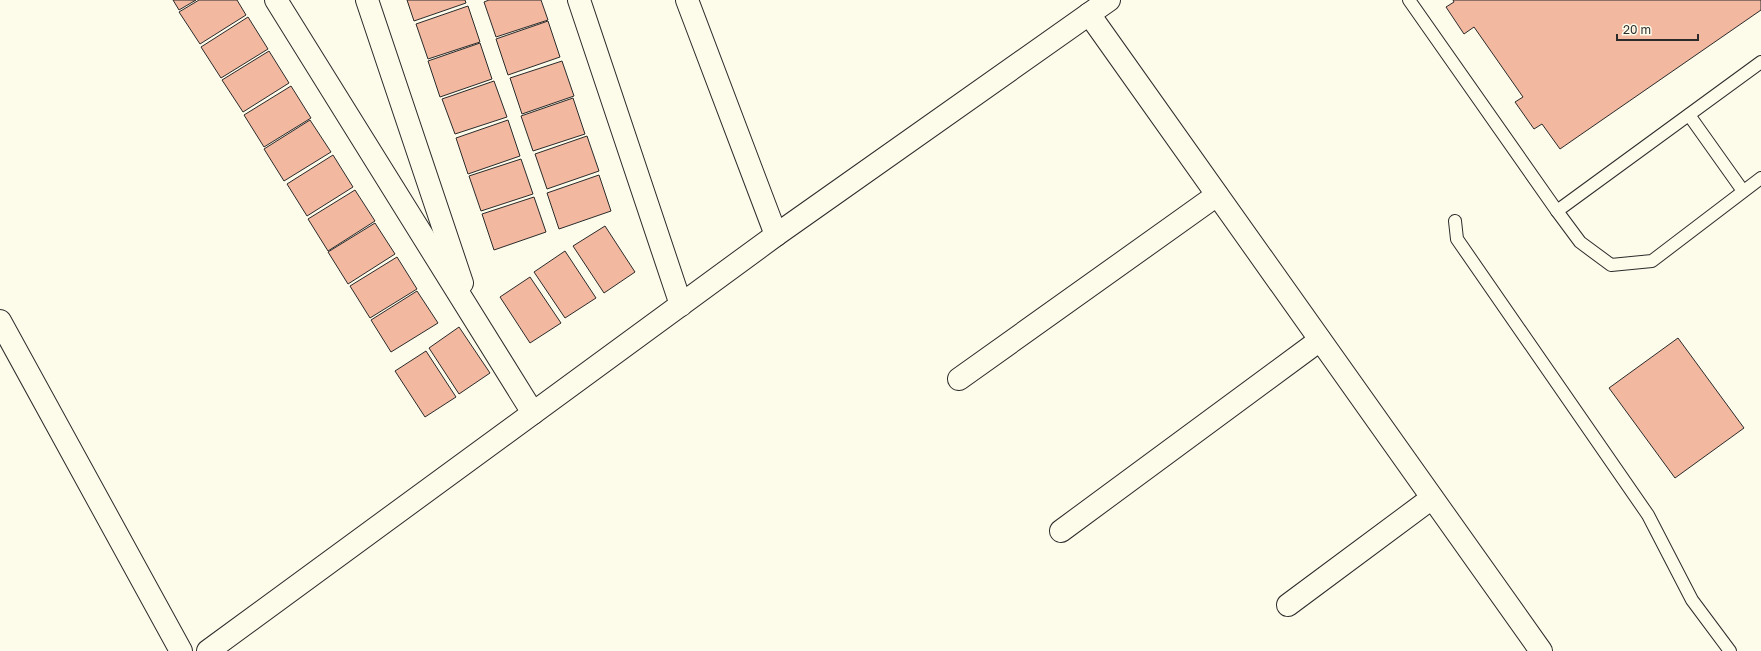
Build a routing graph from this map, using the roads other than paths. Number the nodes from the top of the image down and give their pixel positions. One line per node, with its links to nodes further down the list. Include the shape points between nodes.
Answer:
1 (276, 0): 17 (street)
2 (367, 0): 17 (street)
3 (579, 0): 16 (street)
4 (687, 0): 15 (street)
5 (1109, 0): 7 (street)
6 (1409, 0): 13 (lane)
7 (1089, 14): 12 (street); 15 (street)
8 (1761, 62): 9 (lane)
9 (1689, 114): 11 (lane); 13 (lane)
10 (1761, 178): 11 (lane)
11 (1743, 191): 13 (lane, via 1652,261 1611,265 1580,242)
12 (1217, 195): 19 (street); 20 (street)
13 (1557, 211)
14 (1455, 221): 28 (lane, via 1457,239 1648,515 1692,600)
15 (776, 235): 16 (street)
16 (680, 305): 21 (street)
17 (474, 318): 21 (street)
18 (0, 321): 25 (street)
19 (1320, 340): 22 (street); 23 (street)
20 (959, 379)
21 (533, 413): 26 (street)
22 (1432, 498): 24 (street); 27 (street)
23 (1061, 531)
24 (1288, 605)
25 (181, 651)
26 (208, 651)
27 (1541, 651)
28 (1730, 651)

